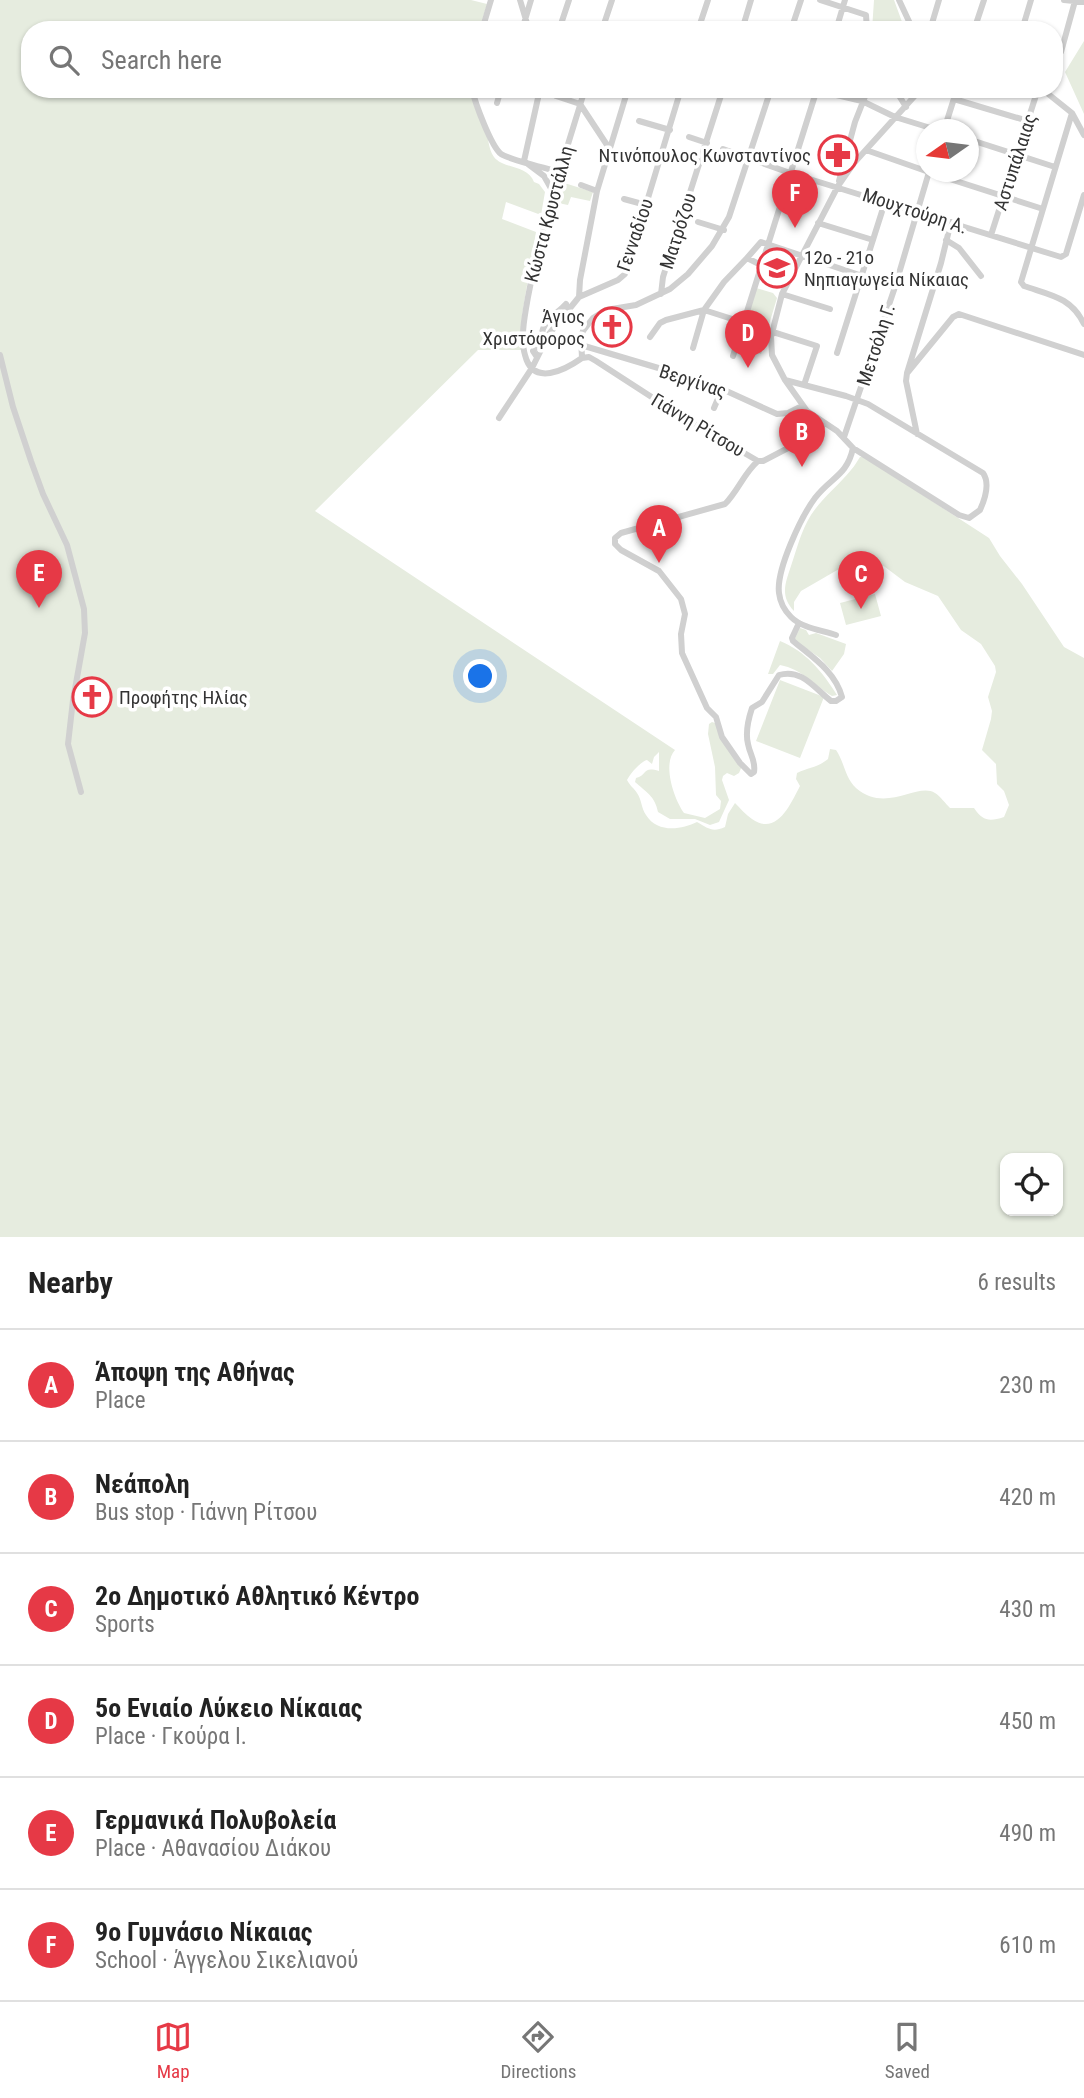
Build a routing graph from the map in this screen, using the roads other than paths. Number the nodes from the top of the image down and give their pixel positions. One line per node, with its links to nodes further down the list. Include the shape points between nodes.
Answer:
1 (491, 0): 20 (street)
2 (520, 0): 19 (street)
3 (531, 0): 19 (street)
4 (569, 0): 23 (street)
5 (612, 0): 24 (street)
6 (708, 0): 25 (street)
7 (751, 0): 26 (street)
8 (801, 0): 27 (street)
9 (820, 0): 18 (street)
10 (845, 0): 18 (street)
11 (899, 0): 30 (street)
12 (939, 0): 31 (street)
13 (984, 0): 32 (street)
14 (1031, 0): 33 (street)
15 (1064, 0): 16 (street)
16 (1075, 1): 17 (street); 34 (street)
17 (1084, 2)
18 (843, 8): 28 (street); 29 (street, via 866,15)
19 (526, 18): 21 (street); 22 (street)
20 (485, 21)
21 (525, 21)
22 (527, 21)
23 (562, 21)
24 (605, 21)
25 (701, 21)
26 (745, 21)
27 (794, 21)
28 (839, 21)
29 (866, 21)
30 (908, 21)
31 (933, 21)
32 (977, 21)
33 (1024, 21)
34 (1063, 45)
35 (474, 98): 72 (street, via 498,152)
36 (498, 98): 53 (street)
37 (538, 98): 72 (street)
38 (562, 98): 54 (street)
39 (582, 98): 54 (street, Κώστα Κρυστάλλη)
40 (625, 98): 67 (street)
41 (679, 98): 62 (street, Γενναδίου)
42 (720, 98): 66 (street, Ματρόζου)
43 (768, 98): 71 (street)
44 (813, 98): 76 (street)
45 (849, 98): 52 (street)
46 (864, 98): 52 (street)
47 (900, 98): 55 (street)
48 (914, 98): 55 (street)
49 (1037, 98): 60 (street, Αστυπάλαιας)
50 (1052, 98): 56 (street)
51 (954, 99): 58 (street); 60 (street)
52 (862, 101): 57 (street); 80 (street)
53 (497, 103)
54 (580, 104): 67 (street); 75 (street, Κώστα Κρυστάλλη)
55 (906, 107): 57 (street)
56 (1072, 113): 63 (street); 73 (street)
57 (895, 117): 61 (street); 69 (street)
58 (948, 119)
59 (639, 121): 62 (street)
60 (1028, 121): 70 (street, Αστυπάλαιας)
61 (916, 124)
62 (670, 130): 87 (street, Γενναδίου)
63 (1084, 135)
64 (689, 137): 66 (street)
65 (979, 142): 70 (street)
66 (707, 143): 105 (street, Ματρόζου)
67 (609, 148): 81 (street)
68 (723, 149): 71 (street, Μουχτούρη Α.)
69 (866, 150): 74 (street); 80 (street)
70 (1017, 154): 73 (street); 83 (street, Αστυπάλαιας)
71 (749, 158): 76 (street, Μουχτούρη Α.); 93 (street)
72 (524, 161): 75 (street); 82 (street, via 544,176)
73 (1055, 167): 88 (street)
74 (916, 168)
75 (559, 172): 82 (street, Κώστα Κρυστάλλη)
76 (790, 173): 80 (street, Μουχτούρη Α.); 97 (street)
77 (926, 182): 89 (street, Μετσόλη Γ.)
78 (961, 182): 83 (street)
79 (581, 185): 81 (street)
80 (838, 186): 86 (street, Μουχτούρη Α.); 92 (street)
81 (597, 191): 107 (street)
82 (553, 192): 124 (street, Κώστα Κρυστάλλη, via 526,312 523,346)
83 (1004, 195): 88 (street); 94 (street, Αστυπάλαιας)
84 (1084, 195): 98 (street, Μουχτούρη Α., via 1066,254 1061,257)
85 (624, 199): 87 (street)
86 (885, 202): 89 (street, Μουχτούρη Α.); 95 (street)
87 (646, 205): 107 (street, Γενναδίου, via 625,274)
88 (1043, 209): 98 (street)
89 (918, 213): 91 (street, Μουχτούρη Α.); 104 (street, Μετσόλη Γ.)
90 (698, 222): 93 (street)
91 (951, 222): 94 (street, Μουχτούρη Α.); 96 (street)
92 (818, 223): 95 (street); 99 (street)
93 (724, 230): 105 (street, via 688,274)
94 (991, 235): 98 (street, Μουχτούρη Α.)
95 (873, 240): 102 (street)
96 (946, 240): 103 (street, via 960,248); 125 (street)
97 (764, 244): 99 (street); 100 (street); 101 (street)
98 (1031, 247): 111 (street, via 1021,280 1024,286 1059,298)
99 (802, 257): 102 (street); 106 (street)
100 (747, 258): 101 (street); 110 (street)
101 (761, 265): 112 (street)
102 (861, 276): 104 (street); 118 (street)
103 (981, 276)
104 (895, 287): 129 (street, Μετσόλη Γ.)
105 (661, 294): 116 (street, via 600,313 583,331)
106 (782, 294): 109 (street); 114 (street)
107 (579, 298): 122 (street, Γενναδίου, via 549,334)
108 (566, 304): 122 (street, via 545,323 533,351)
109 (830, 309)
110 (704, 310): 112 (street); 115 (street, via 660,323); 117 (street)
111 (1082, 314): 113 (street)
112 (742, 322): 114 (street); 121 (street)
113 (1084, 324)
114 (772, 332): 126 (street, via 772,355); 127 (street, via 817,346)
115 (650, 337)
116 (581, 345): 123 (street); 128 (street, Βεργίνας)
117 (693, 348)
118 (838, 353)
119 (0, 355): 140 (street, via 30,461 67,545 84,609 85,633 68,744)
120 (1084, 355): 125 (street, via 959,314)
121 (733, 356)
122 (537, 357): 124 (street, Γενναδίου)
123 (582, 358): 124 (street, via 548,374); 137 (street, Γιάννη Ρίτσου, via 596,361)
124 (532, 368): 132 (street, Γενναδίου)
125 (906, 373): 134 (street)
126 (785, 380): 127 (street); 130 (street)
127 (804, 384): 129 (street)
128 (722, 389): 130 (street, Βεργίνας, via 778,414); 131 (street)
129 (858, 400): 134 (street); 135 (street, Μετσόλη Γ.)
130 (802, 406): 133 (street)
131 (714, 408)
132 (499, 418)
133 (824, 424): 135 (street); 137 (street, Γιάννη Ρίτσου, via 817,433)
134 (917, 434): 136 (street, via 986,475 982,505 973,516 959,515)
135 (844, 437): 136 (street)
136 (853, 447): 138 (street, via 845,470 809,506 784,566 779,595 786,611)
137 (758, 461): 138 (street, via 725,504 621,533 615,544 659,571 681,598 685,614 682,653 722,737 751,774 755,762 747,742 747,722 751,708 762,702 779,675 805,678 831,701 842,696 821,662 793,641)
138 (799, 623): 139 (street)
139 (835, 635)
140 (81, 792)

